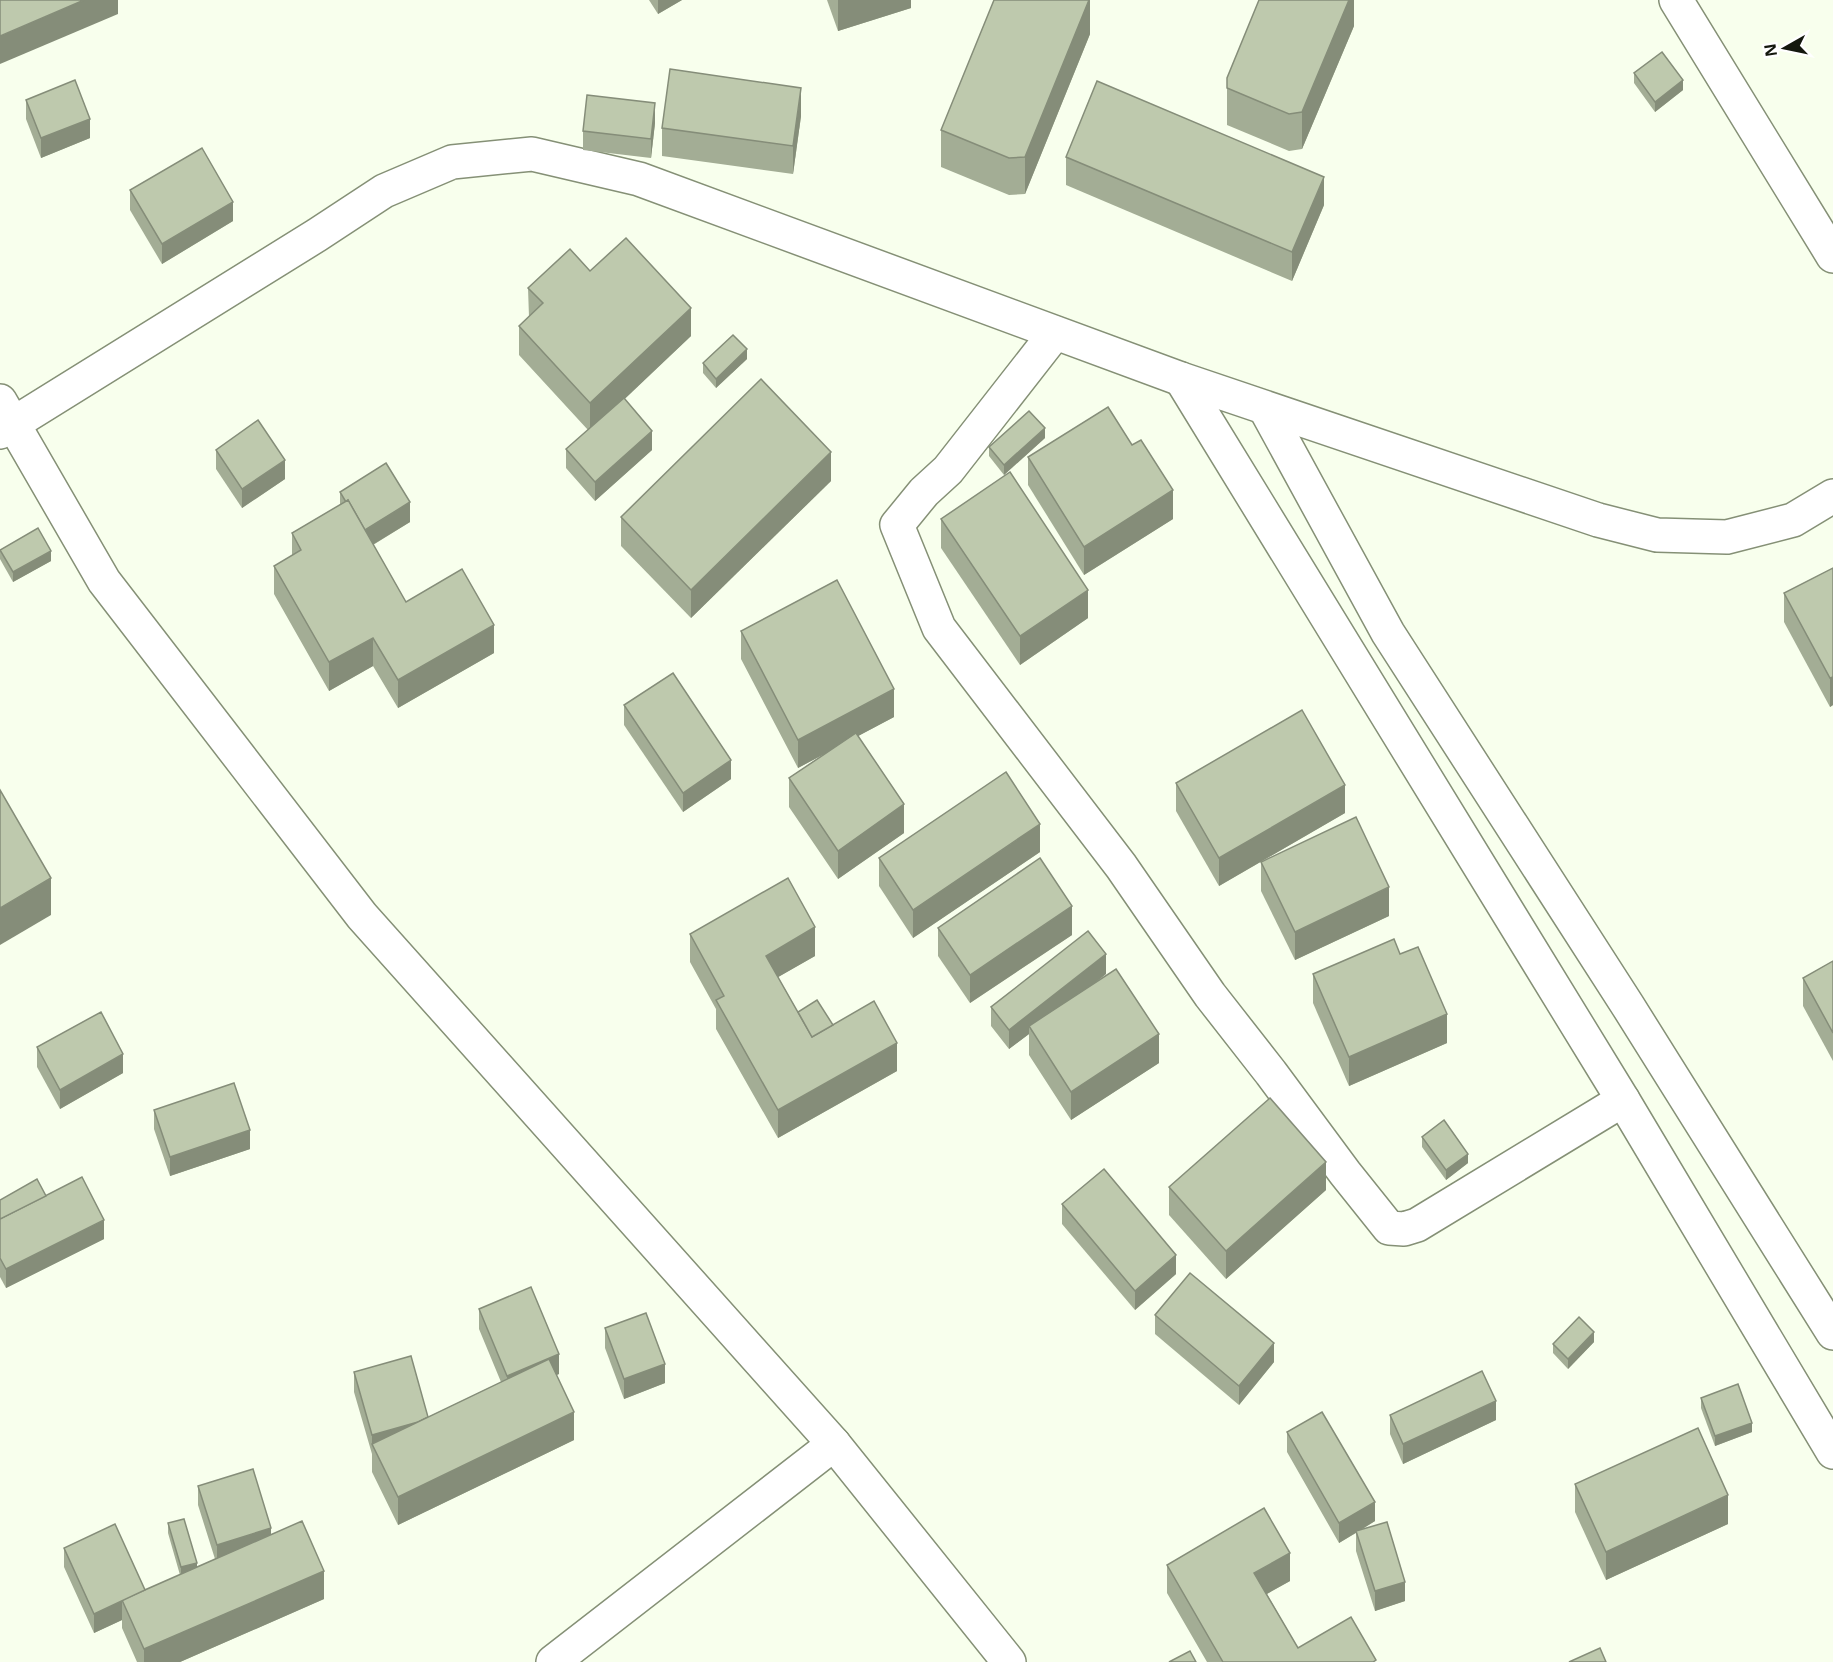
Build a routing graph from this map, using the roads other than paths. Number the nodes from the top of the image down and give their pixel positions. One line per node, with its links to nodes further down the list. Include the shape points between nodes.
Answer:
1 (1676, 0): 2 (street)
2 (1833, 256)
3 (1055, 333): 4 (street); 6 (street, via 639,179 532,154 452,162 384,191 317,235); 8 (street, via 948,470 897,525 939,628 1121,866 1210,995 1389,1228 1417,1225)
4 (1181, 379): 5 (street); 8 (street)
5 (1265, 408): 7 (street, via 1657,536 1727,537 1793,520); 9 (street, via 1388,633)
6 (4, 419): 10 (street, via 104,581 362,916)
7 (1833, 496)
8 (1623, 1100): 11 (street)
9 (1833, 1333)
10 (834, 1444): 12 (street); 13 (street)
11 (1833, 1452)
12 (553, 1662)
13 (1009, 1662)

